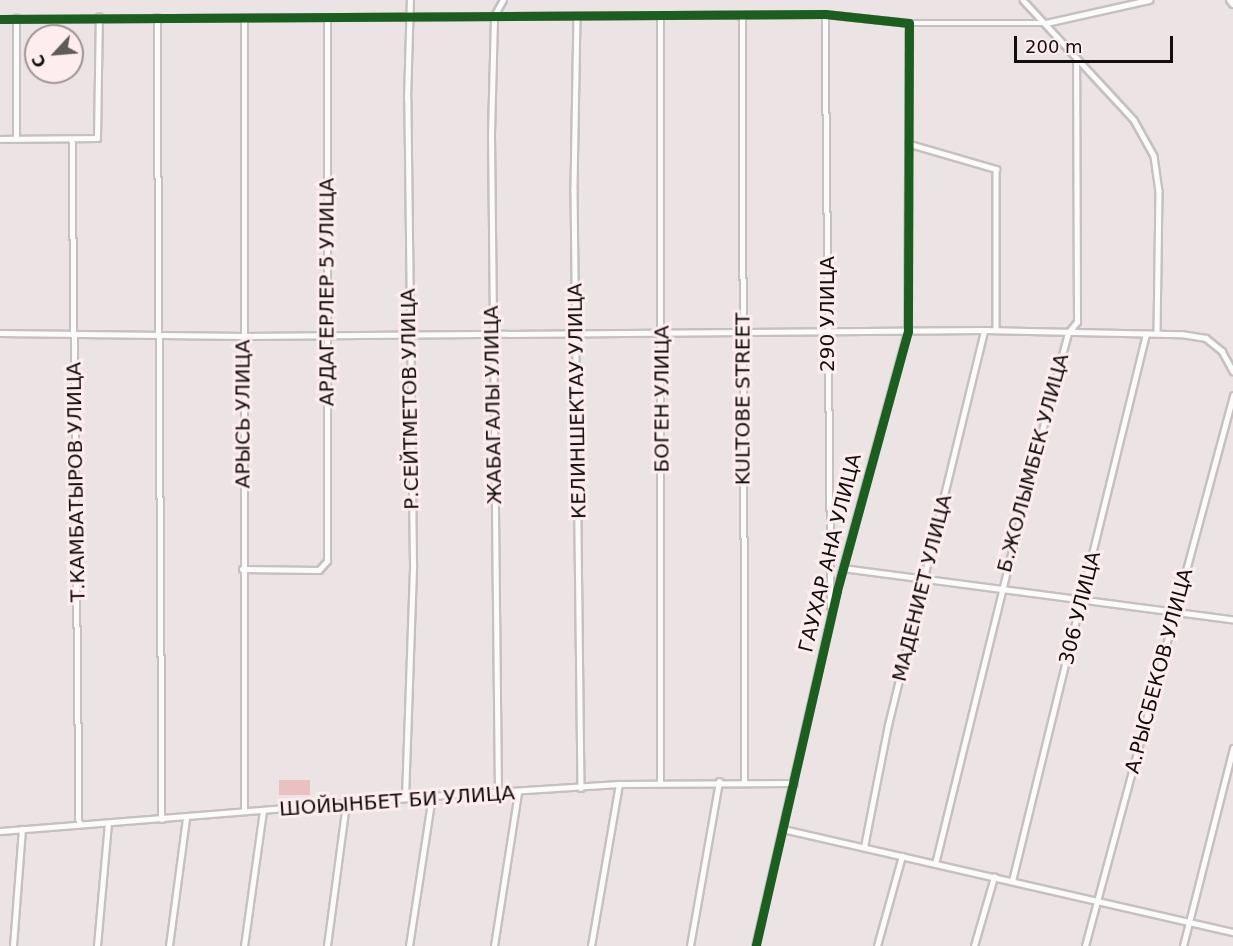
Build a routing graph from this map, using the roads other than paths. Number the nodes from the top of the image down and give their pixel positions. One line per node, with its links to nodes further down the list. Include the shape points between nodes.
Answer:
1 (410, 0): 15 (street, Р.СЕЙТМЕТОВ УЛИЦА)
2 (503, 0): 10 (street)
3 (1023, 0): 20 (street)
4 (1149, 0): 20 (street)
5 (1230, 0): 6 (main road)
6 (1233, 4)
7 (825, 14): 11 (street); 19 (street); 29 (street, 290 УЛИЦА)
8 (578, 15): 9 (street); 10 (street); 31 (street, КЕЛИНШЕКТАУ УЛИЦА)
9 (660, 15): 11 (street); 40 (street, БОГЕН УЛИЦА)
10 (494, 16): 15 (street); 39 (street, ЖАБАГАЛЫ УЛИЦА)
11 (742, 16): 35 (street, KULTOBE STREET)
12 (99, 17): 13 (street); 16 (street); 24 (street, via 97,138)
13 (157, 17): 14 (street); 41 (street)
14 (244, 17): 17 (street); 42 (street, АРЫСЬ УЛИЦА)
15 (411, 17): 17 (street); 38 (street, Р.СЕЙТМЕТОВ УЛИЦА, via 407,99)
16 (16, 18): 18 (street); 23 (street)
17 (327, 18): 37 (street, АРДАГЕРЛЕР 5 УЛИЦА)
18 (0, 19)
19 (909, 23): 20 (street); 25 (street, ГАУХАР АНА УЛИЦА)
20 (1046, 23): 21 (street)
21 (1077, 59): 32 (street, Б.ЖОЛЫМБЕК УЛИЦА, via 1077,322); 33 (street, via 1134,120 1154,156 1159,191)
22 (0, 139): 23 (street)
23 (16, 139): 24 (street)
24 (72, 140): 34 (street, Т.КАМБАТЫРОВ УЛИЦА)
25 (910, 144): 27 (street, via 996,169); 28 (street, ГАУХАР АНА УЛИЦА)
26 (984, 330): 27 (street); 28 (street); 47 (street, МАДЕНИЕТ УЛИЦА)
27 (996, 330): 32 (street)
28 (908, 331): 29 (street); 46 (street, ГАУХАР АНА УЛИЦА)
29 (827, 332): 35 (street); 51 (street, 290 УЛИЦА)
30 (0, 333): 34 (street)
31 (576, 333): 39 (street); 40 (street); 59 (street, КЕЛИНШЕКТАУ УЛИЦА)
32 (1068, 333): 36 (street); 48 (street, Б.ЖОЛЫМБЕК УЛИЦА)
33 (1157, 333): 36 (street); 43 (street, via 1206,338 1222,351)
34 (74, 334): 41 (street); 70 (street, Т.КАМБАТЫРОВ УЛИЦА)
35 (742, 334): 40 (street); 55 (street, KULTOBE STREET)
36 (1146, 334): 49 (street, 306 УЛИЦА)
37 (327, 335): 38 (street); 42 (street); 45 (street, АРДАГЕРЛЕР 5 УЛИЦА, via 324,567)
38 (409, 335): 39 (street); 63 (street, Р.СЕЙТМЕТОВ УЛИЦА, via 413,575)
39 (493, 335): 60 (street, ЖАБАГАЛЫ УЛИЦА)
40 (662, 335): 56 (street, БОГЕН УЛИЦА)
41 (159, 336): 42 (street); 68 (street)
42 (243, 336): 45 (street, АРЫСЬ УЛИЦА)
43 (1233, 371)
44 (1233, 396): 50 (street, А.РЫСБЕКОВ УЛИЦА)
45 (242, 568): 66 (street, АРЫСЬ УЛИЦА)
46 (843, 568): 47 (street); 51 (street, ГАУХАР АНА УЛИЦА)
47 (924, 581): 48 (street); 74 (street, МАДЕНИЕТ УЛИЦА, via 888,724)
48 (1001, 587): 49 (street); 76 (street, Б.ЖОЛЫМБЕК УЛИЦА)
49 (1083, 598): 50 (street); 78 (street, 306 УЛИЦА)
50 (1174, 609): 52 (street); 79 (street, А.РЫСБЕКОВ УЛИЦА)
51 (832, 614): 57 (street, ГАУХАР АНА УЛИЦА)
52 (1233, 619)
53 (1233, 748): 80 (street)
54 (718, 782): 55 (street, ШОЙЫНБЕТ БИ УЛИЦА); 56 (street, ШОЙЫНБЕТ БИ УЛИЦА); 90 (street)
55 (745, 782): 57 (street, ШОЙЫНБЕТ БИ УЛИЦА)
56 (660, 783): 58 (street, ШОЙЫНБЕТ БИ УЛИЦА)
57 (794, 783): 72 (street, ГАУХАР АНА УЛИЦА)
58 (619, 784): 59 (street, ШОЙЫНБЕТ БИ УЛИЦА); 89 (street)
59 (581, 788): 61 (street, ШОЙЫНБЕТ БИ УЛИЦА)
60 (498, 793): 61 (street, ШОЙЫНБЕТ БИ УЛИЦА); 62 (street, ШОЙЫНБЕТ БИ УЛИЦА)
61 (518, 793): 88 (street)
62 (432, 796): 63 (street, ШОЙЫНБЕТ БИ УЛИЦА); 87 (street)
63 (405, 798): 64 (street, ШОЙЫНБЕТ БИ УЛИЦА)
64 (346, 804): 65 (street, ШОЙЫНБЕТ БИ УЛИЦА); 86 (street)
65 (263, 810): 66 (street, ШОЙЫНБЕТ БИ УЛИЦА); 85 (street)
66 (244, 811): 67 (street, ШОЙЫНБЕТ БИ УЛИЦА)
67 (186, 818): 68 (street, ШОЙЫНБЕТ БИ УЛИЦА); 84 (street)
68 (162, 819): 69 (street, ШОЙЫНБЕТ БИ УЛИЦА)
69 (108, 823): 70 (street, ШОЙЫНБЕТ БИ УЛИЦА); 83 (street)
70 (79, 824): 71 (street, ШОЙЫНБЕТ БИ УЛИЦА)
71 (22, 829): 73 (street, ШОЙЫНБЕТ БИ УЛИЦА); 82 (street)
72 (783, 829): 74 (street); 91 (street, ГАУХАР АНА УЛИЦА)
73 (0, 831)
74 (864, 847): 75 (street)
75 (902, 856): 76 (street); 92 (street)
76 (936, 864): 77 (street)
77 (994, 877): 78 (street); 93 (street)
78 (1012, 881): 79 (street)
79 (1098, 900): 80 (street); 94 (street, А.РЫСБЕКОВ УЛИЦА)
80 (1190, 923): 81 (street); 95 (street)
81 (1233, 932)
82 (14, 946)
83 (98, 946)
84 (169, 946)
85 (244, 946)
86 (327, 946)
87 (409, 946)
88 (494, 946)
89 (591, 946)
90 (690, 946)
91 (756, 946)
92 (877, 946)
93 (974, 946)
94 (1085, 946)
95 (1184, 946)

